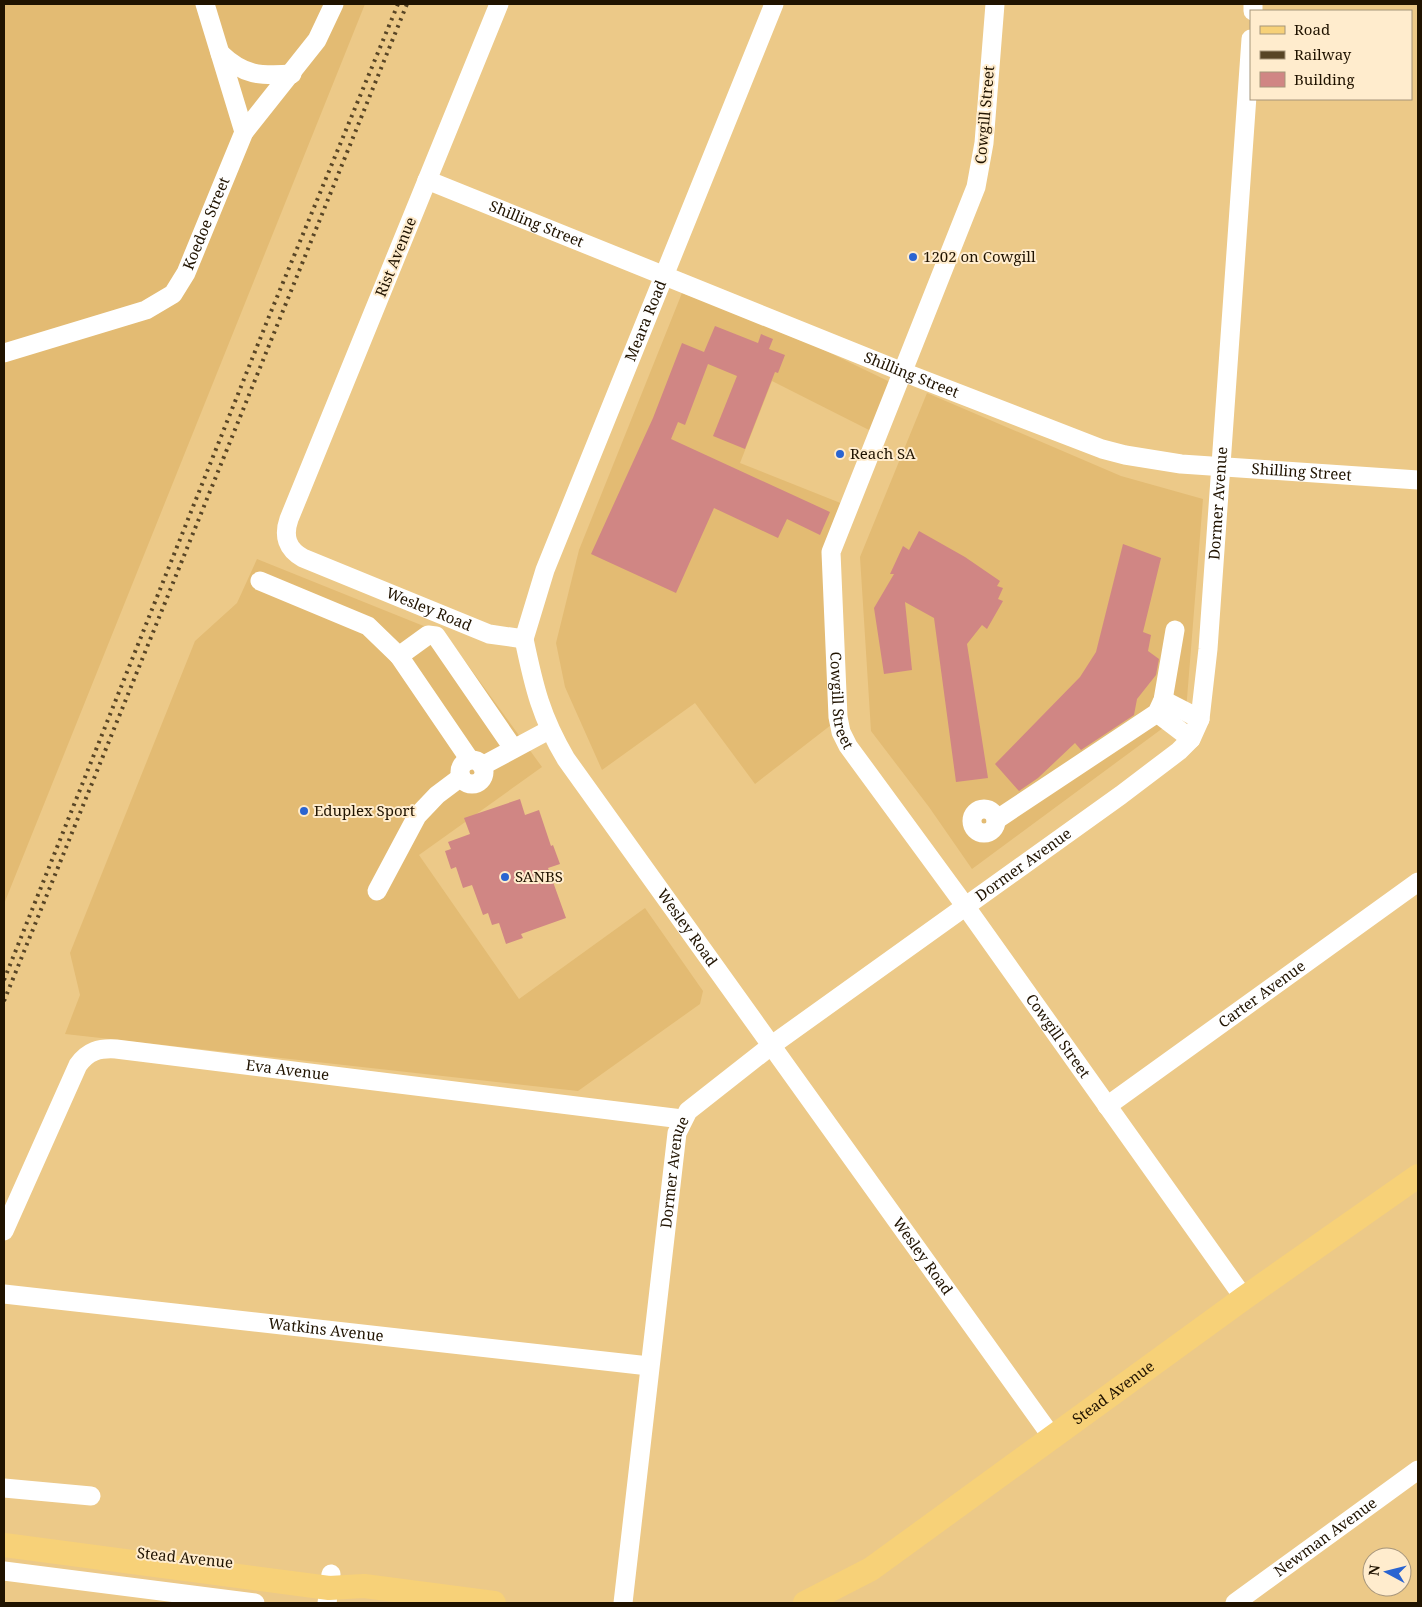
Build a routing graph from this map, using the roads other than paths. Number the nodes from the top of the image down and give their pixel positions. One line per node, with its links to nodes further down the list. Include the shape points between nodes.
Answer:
1 (205, 4): 6 (street)
2 (334, 4): 8 (street, Koedoe Street, via 317,40)
3 (499, 4): 10 (street, Rist Avenue)
4 (774, 4): 11 (street, Meara Road)
5 (994, 4): 13 (street, Cowgill Street, via 980,173)
6 (220, 53): 8 (street, via 248,73 264,76); 9 (street)
7 (1250, 53): 14 (street, Dormer Avenue)
8 (292, 74): 9 (street, Koedoe Street)
9 (244, 132): 12 (street, Koedoe Street, via 186,273 173,294 146,310)
10 (427, 180): 11 (street, Shilling Street); 16 (street, Rist Avenue)
11 (663, 276): 13 (street, Shilling Street); 19 (street, Meara Road, via 546,570)
12 (4, 353)
13 (903, 372): 14 (street, Shilling Street, via 1125,456); 30 (street, Cowgill Street, via 831,552 838,717 848,746)
14 (1220, 467): 15 (street, Shilling Street); 22 (street, Dormer Avenue)
15 (1418, 480)
16 (293, 510): 19 (street, Wesley Road, via 286,528 288,545 294,553 489,634)
17 (260, 582): 20 (street, via 368,626)
18 (1175, 630): 21 (street)
19 (524, 639): 23 (street, Wesley Road, via 537,698)
20 (399, 656): 25 (street, via 428,635 436,636); 26 (street)
21 (1160, 707): 22 (street); 24 (street); 27 (street)
22 (1200, 719): 24 (street, Dormer Avenue)
23 (549, 730): 25 (street); 31 (street, Wesley Road, via 566,759)
24 (1191, 739): 30 (street, Dormer Avenue, via 1122,796)
25 (513, 748): 26 (street)
26 (476, 763): 29 (street, via 483,774 477,783 469,784 461,777 417,816)
27 (996, 820)
28 (1418, 882): 32 (street, Carter Avenue)
29 (377, 891)
30 (966, 906): 31 (street, Dormer Avenue); 32 (street, Cowgill Street)
31 (772, 1045): 33 (street, Dormer Avenue, via 704,1097); 39 (street, Wesley Road)
32 (1107, 1106): 37 (street, Cowgill Street)
33 (682, 1119): 35 (street, Eva Avenue, via 99,1049 86,1055 78,1065); 38 (street, Dormer Avenue, via 677,1133)
34 (1418, 1176): 37 (main road, Stead Avenue)
35 (4, 1231)
36 (4, 1294): 38 (street, Watkins Avenue)
37 (1244, 1298): 39 (main road, Stead Avenue)
38 (649, 1366): 53 (street, Dormer Avenue)
39 (1052, 1437): 54 (main road, Stead Avenue, via 871,1569)
40 (1418, 1470): 55 (street, Newman Avenue)
41 (4, 1488): 42 (street)
42 (91, 1496)
43 (4, 1537): 45 (main road, Stead Avenue)
44 (4, 1545): 45 (main road, Stead Avenue)
45 (185, 1563): 47 (main road, Stead Avenue); 48 (main road, Stead Avenue)
46 (4, 1571): 50 (street)
47 (268, 1580): 48 (main road, Stead Avenue); 51 (main road, via 287,1587)
48 (329, 1588): 49 (main road, Stead Avenue)
49 (359, 1595): 52 (main road, Stead Avenue, via 390,1589)
50 (255, 1603)
51 (300, 1603)
52 (494, 1603)
53 (623, 1603)
54 (805, 1603)
55 (1235, 1603)

